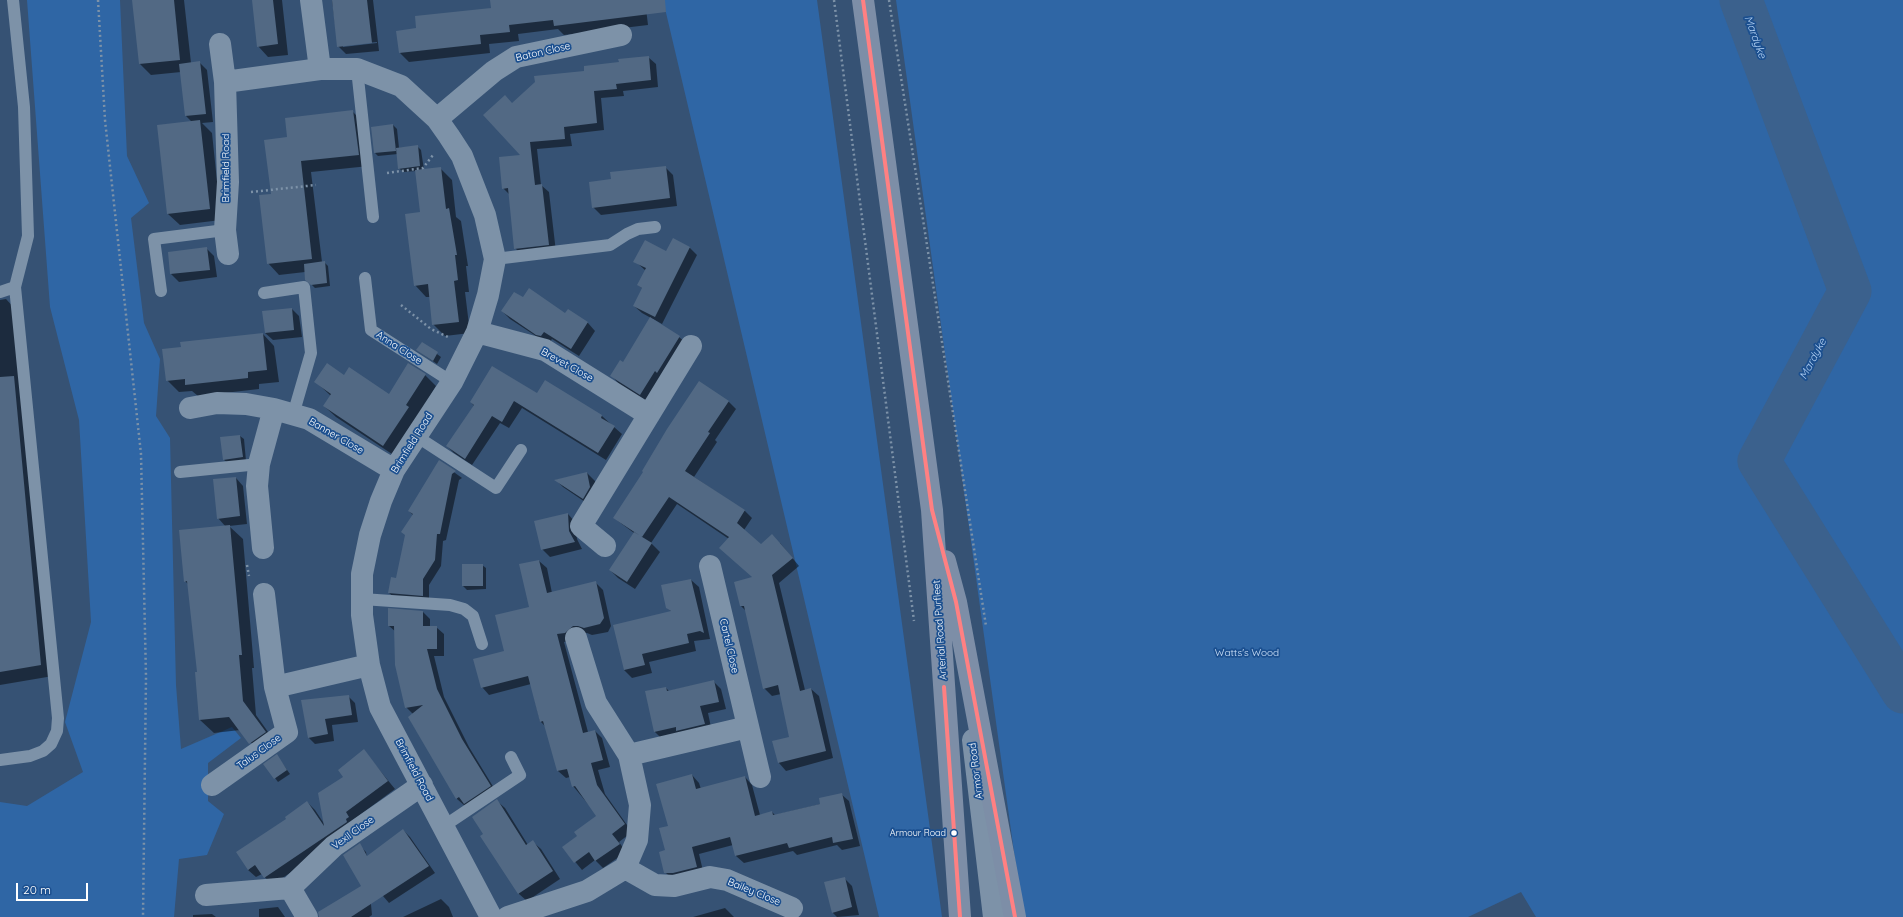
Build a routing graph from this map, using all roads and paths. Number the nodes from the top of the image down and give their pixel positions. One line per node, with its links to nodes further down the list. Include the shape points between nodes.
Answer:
1 (13, 0): 22 (lane, via 24,107 28,236)
2 (98, 0): 63 (path, via 105,120 141,454 146,677)
3 (311, 0): 9 (street)
4 (834, 0): 45 (path)
5 (863, 0): 38 (main road, Arterial Road Purfleet)
6 (889, 0): 46 (path)
7 (621, 35): 12 (street, Baton Close, via 516,57 494,71)
8 (220, 44): 11 (street, Brimfield Road)
9 (320, 69): 10 (street, Brimfield Road); 11 (street, Brimfield Road)
10 (357, 69): 12 (street, Brimfield Road, via 400,86); 16 (lane)
11 (225, 82): 15 (street, Brimfield Road)
12 (443, 127): 13 (path, via 423,168); 20 (street, Brimfield Road, via 462,156 485,215)
13 (385, 173)
14 (316, 185): 15 (path)
15 (227, 195): 18 (street, Brimfield Road)
16 (373, 217)
17 (655, 227): 20 (lane, via 638,229 610,245)
18 (225, 230): 19 (street, Brimfield Road); 23 (lane, via 154,239)
19 (228, 254)
20 (495, 259): 27 (street, Brimfield Road, via 488,295)
21 (364, 278): 29 (lane, Anna Close, via 371,330)
22 (15, 287): 24 (lane); 54 (lane, via 58,718 51,744 44,751 30,756)
23 (160, 291)
24 (0, 292)
25 (264, 293): 31 (lane, via 304,287 311,352)
26 (401, 305): 27 (path, via 431,329)
27 (474, 340): 29 (street, Brimfield Road); 32 (street, Brevet Close, via 545,350)
28 (691, 346): 32 (street)
29 (452, 382): 33 (street, Brimfield Road)
30 (190, 408): 31 (street, Banner Close, via 217,403 246,404)
31 (284, 412): 35 (street); 36 (street, Banner Close, via 309,419)
32 (649, 415): 39 (street, via 581,526)
33 (416, 436): 34 (lane, via 496,488); 36 (street, Brimfield Road)
34 (521, 450)
35 (259, 464): 37 (lane); 40 (street, via 257,486)
36 (394, 470): 43 (street, Brimfield Road, via 380,501 370,536 362,574)
37 (180, 472)
38 (932, 510): 44 (main road, Arterial Road Purfleet); 67 (main road, Arterial Road Purfleet)
39 (605, 546)
40 (263, 548): 42 (path, via 251,556 247,565 250,586)
41 (710, 566): 51 (street, Cartel Close)
42 (264, 594): 50 (street, Talus Close)
43 (362, 599): 48 (lane, via 450,605 464,609 473,616); 49 (street, Brimfield Road)
44 (956, 602): 68 (street, Armor Road); 69 (main road, Arterial Road Purfleet)
45 (915, 624)
46 (986, 626)
47 (576, 638): 52 (street, via 596,702)
48 (482, 644)
49 (369, 665): 50 (street); 57 (street, Brimfield Road, via 380,707)
50 (276, 687): 56 (street, Talus Close, via 287,732)
51 (748, 726): 52 (street); 55 (street, Cartel Close)
52 (629, 755): 59 (street, via 640,805 637,840)
53 (511, 757): 58 (lane, via 520,775)
54 (0, 760)
55 (760, 777)
56 (212, 785)
57 (422, 785): 58 (street, Brimfield Road); 60 (street, Vexil Close, via 334,846)
58 (444, 826): 65 (street, Brimfield Road)
59 (625, 868): 62 (street, Bailey Close, via 655,885 674,886 710,877 727,880); 66 (street, via 587,891)
60 (290, 888): 61 (street); 64 (street)
61 (206, 895)
62 (792, 908)
63 (143, 917)
64 (307, 917)
65 (491, 917)
66 (508, 917)
67 (960, 917)
68 (994, 917)
69 (1015, 917)

